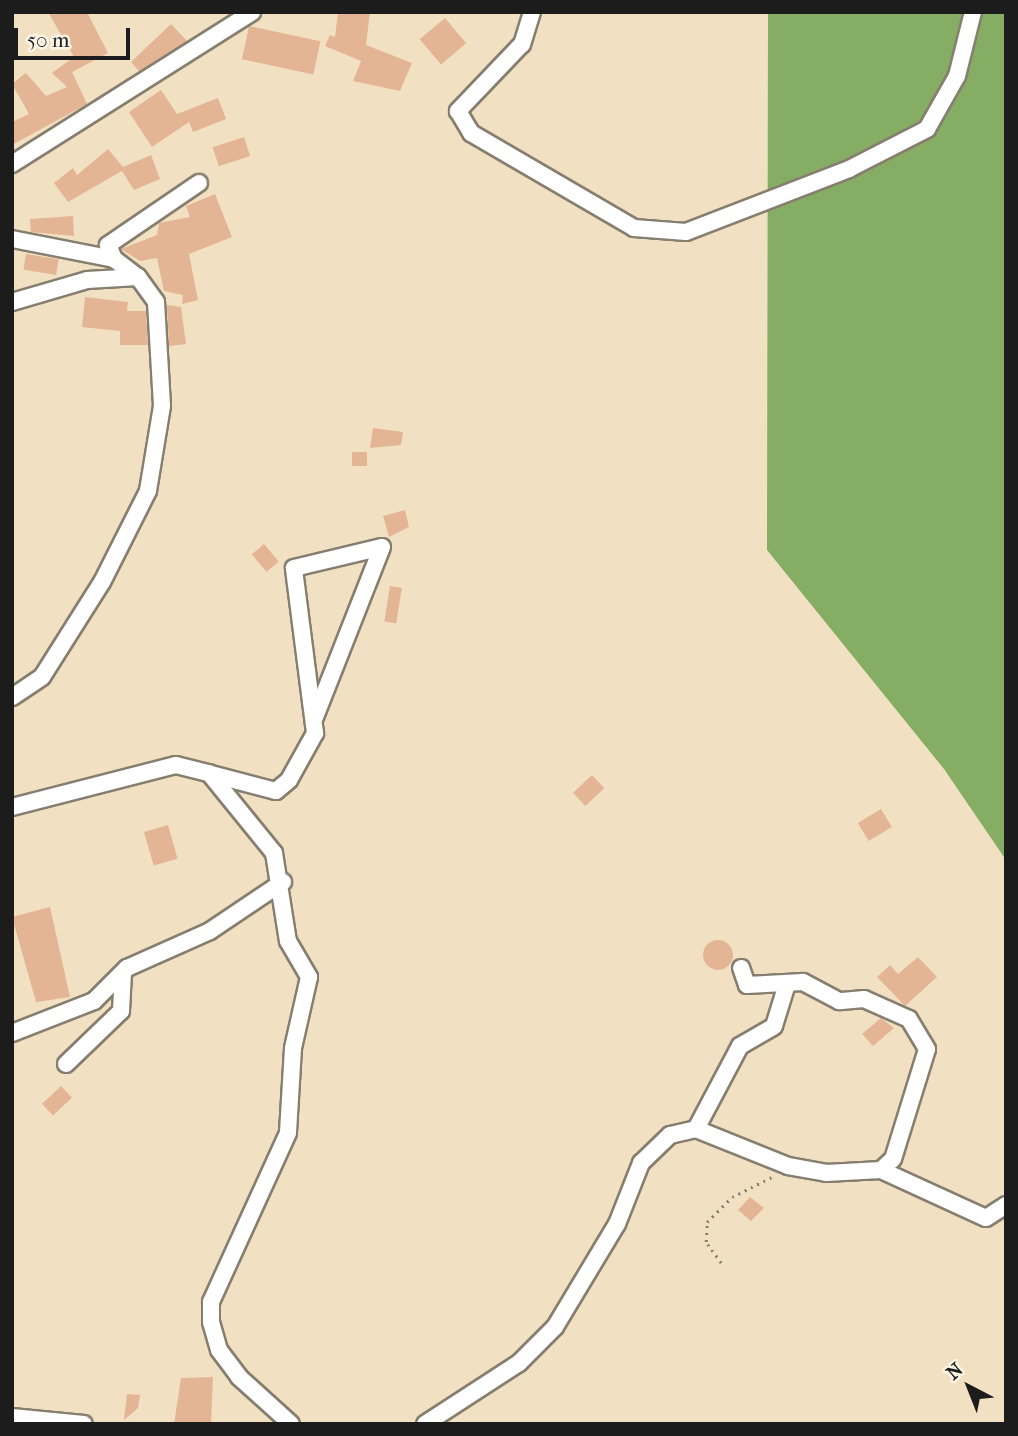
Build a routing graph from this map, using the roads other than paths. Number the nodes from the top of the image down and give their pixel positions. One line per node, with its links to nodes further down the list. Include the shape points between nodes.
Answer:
1 (252, 12): 4 (street)
2 (532, 12): 3 (street, via 522,44 458,111 471,133 634,228 686,232 849,169 927,128 957,76)
3 (973, 12)
4 (12, 164)
5 (200, 183): 7 (street, via 108,245)
6 (12, 239): 7 (street)
7 (114, 259): 8 (street)
8 (138, 277): 9 (street, via 87,280); 10 (street, via 156,302 162,406 148,491 42,677)
9 (12, 302)
10 (12, 697)
11 (315, 717): 11 (street, via 294,568 382,547 329,680); 12 (street, via 315,733 301,760 276,791)
12 (209, 773): 13 (street, via 176,765); 14 (street, via 274,853)
13 (12, 807)
14 (283, 882): 16 (street, via 210,931); 25 (street, via 288,941 309,976 293,1048 288,1133 211,1302 219,1350)
15 (741, 968): 17 (street, via 747,985)
16 (123, 972): 18 (street, via 94,1001); 19 (street, via 121,1011)
17 (787, 984): 20 (street, via 774,1026 740,1046); 21 (street, via 803,982 839,1000 864,999 892,1010 909,1019 927,1049 893,1159)
18 (12, 1033)
19 (66, 1064)
20 (696, 1129): 21 (street, via 788,1166 826,1173); 26 (street, via 670,1135 640,1163 617,1224 555,1327 519,1363)
21 (881, 1170): 22 (street, via 986,1218)
22 (1006, 1205)
23 (12, 1417): 24 (street)
24 (84, 1424)
25 (291, 1424)
26 (425, 1424)

